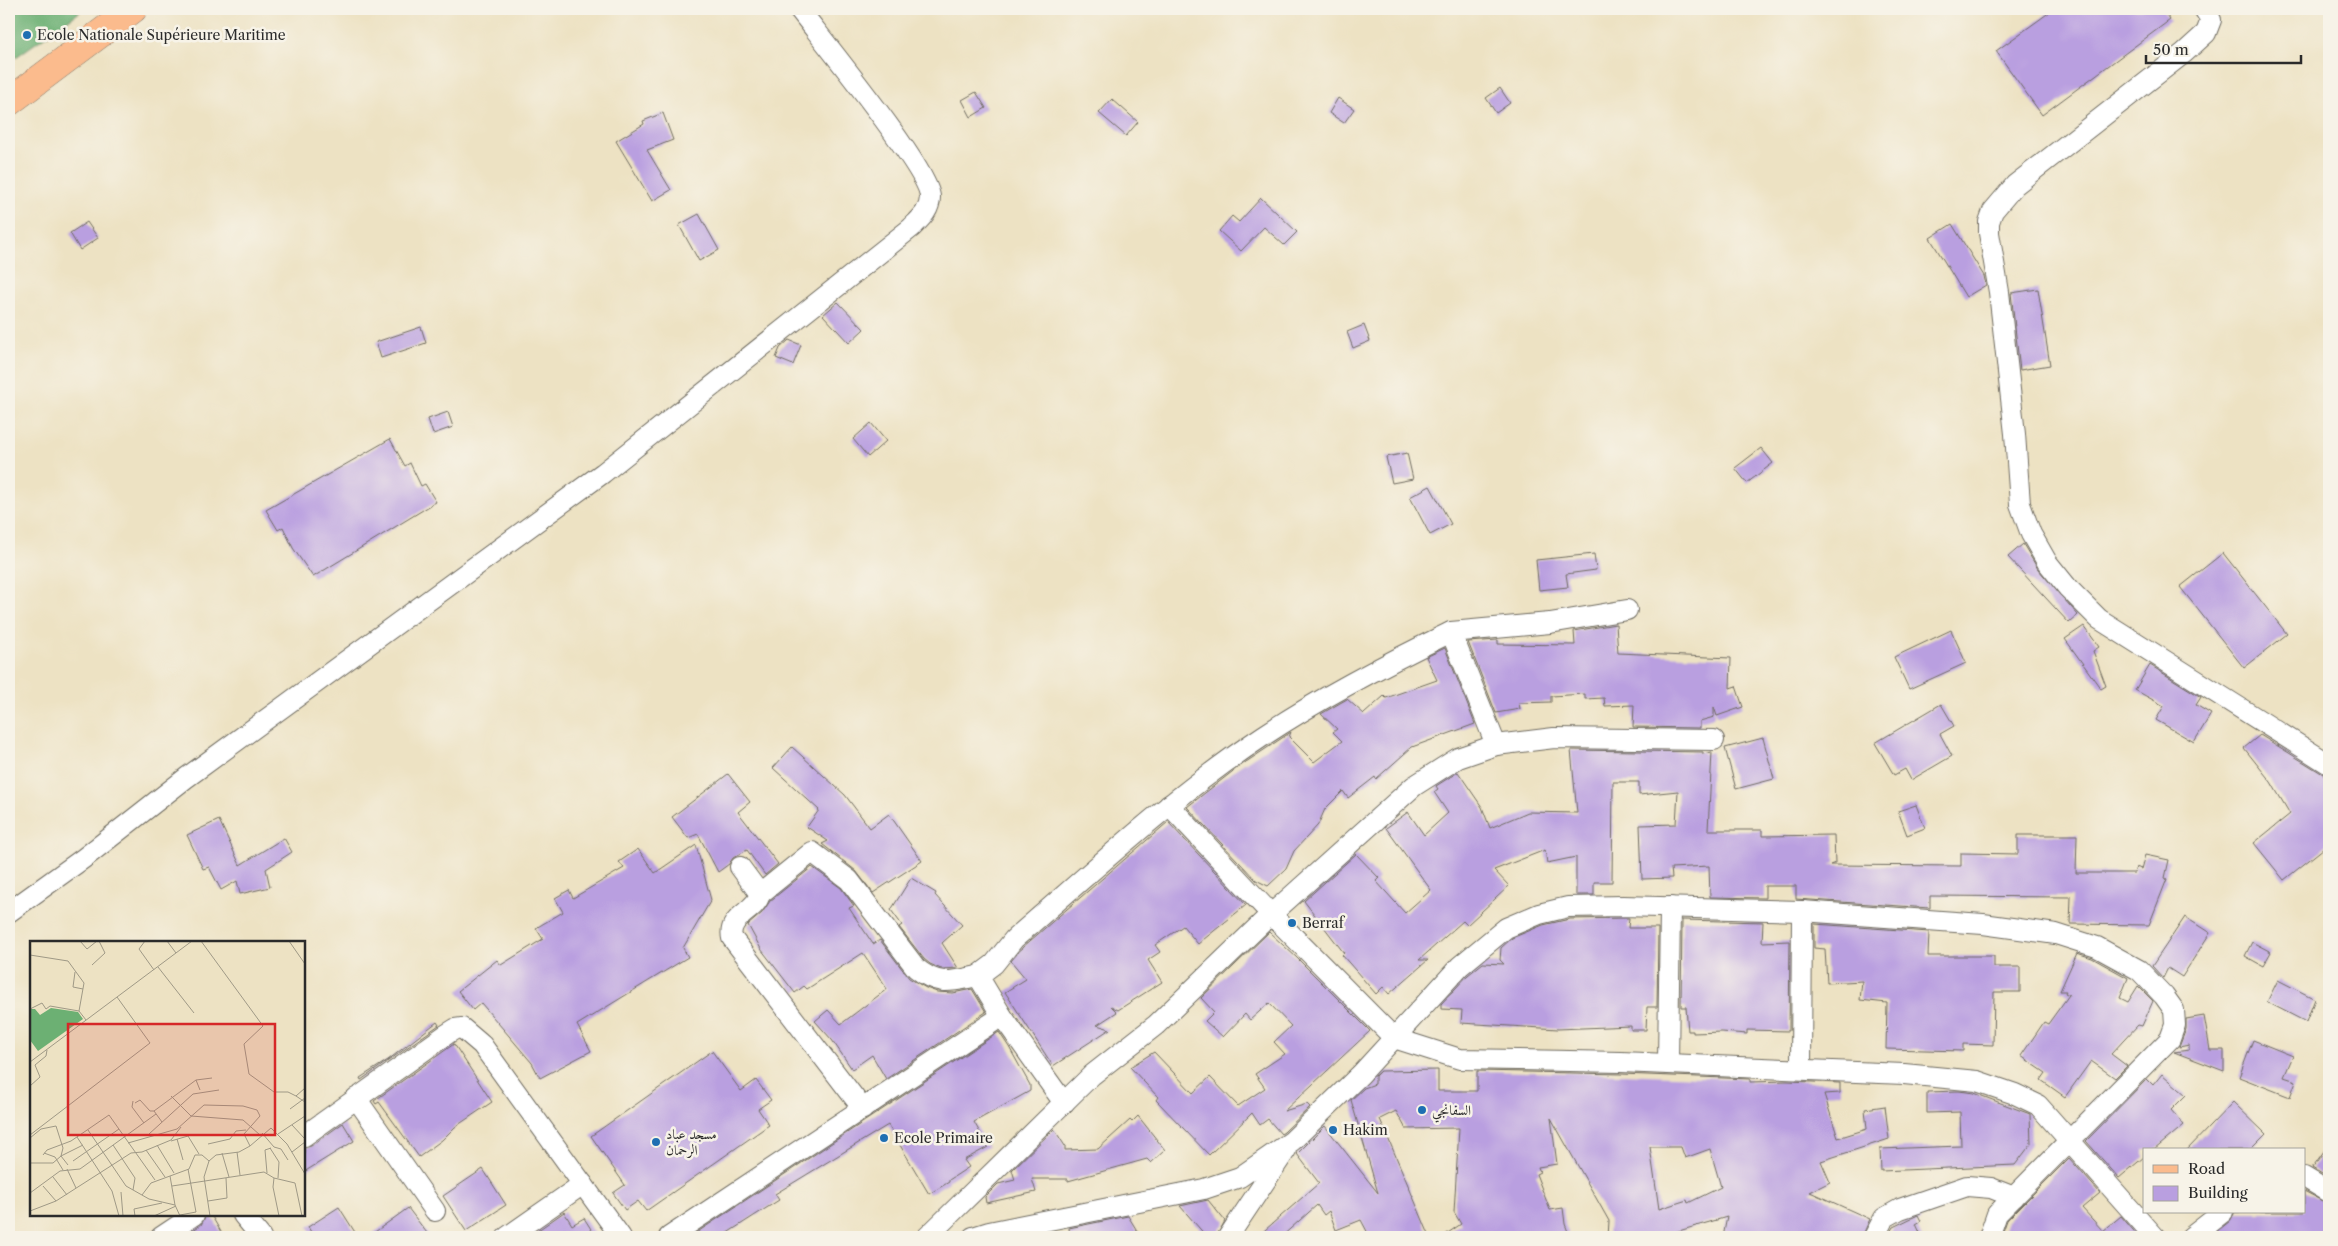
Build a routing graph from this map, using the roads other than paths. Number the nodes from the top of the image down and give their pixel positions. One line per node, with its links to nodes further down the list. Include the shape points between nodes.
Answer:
1 (133, 9): 4 (main road)
2 (799, 9): 15 (street, via 909,155 929,187 926,213 603,473 186,778)
3 (2204, 9): 9 (street, via 2211,20 2206,33 2016,185 1993,211 1988,233 1999,292 2016,434 2020,504 2031,534 2047,562 2099,619)
4 (9, 102)
5 (1626, 610): 6 (street)
6 (1451, 632): 8 (street); 10 (street, via 1324,697 1262,737)
7 (1714, 740): 8 (street, via 1554,738)
8 (1496, 745): 16 (street, via 1458,758 1414,786)
9 (2329, 764)
10 (1169, 805): 16 (street); 17 (street, via 1014,939 994,964)
11 (740, 867): 12 (street)
12 (760, 894): 17 (street, via 812,852 850,880 916,968 928,978 944,982); 24 (street, via 756,903 733,923 732,938)
13 (1670, 907): 14 (street); 19 (street, via 1568,907 1539,914 1506,928 1460,966); 20 (street)
14 (1802, 911): 21 (street); 26 (street, via 1983,924 2056,934 2097,947 2139,970 2174,1010 2175,1025 2170,1039)
15 (9, 912)
16 (1271, 914): 19 (street); 23 (street, via 1156,1025 1092,1075)
17 (978, 976): 18 (street)
18 (1002, 1016): 23 (street); 24 (street)
19 (1394, 1038): 20 (street, via 1460,1059); 27 (street)
20 (1668, 1064): 21 (street)
21 (1801, 1069): 26 (street, via 1977,1081 2038,1105)
22 (356, 1098): 25 (street); 29 (street, via 447,1034 462,1028 482,1044); 32 (street)
23 (1064, 1103): 42 (street)
24 (863, 1109): 41 (street)
25 (305, 1135)
26 (2070, 1140): 31 (street); 47 (street)
27 (1292, 1141): 43 (street, via 1240,1177 1204,1189); 44 (street)
28 (2306, 1178): 30 (street)
29 (583, 1184): 39 (street); 40 (street)
30 (2329, 1192)
31 (2014, 1197): 45 (street, via 1991,1188 1967,1186 1900,1209 1884,1218); 46 (street, via 1997,1214)
32 (435, 1211)
33 (2221, 1214): 36 (street)
34 (192, 1216): 37 (street)
35 (245, 1216): 38 (street)
36 (2196, 1236)
37 (161, 1237)
38 (261, 1237)
39 (507, 1237)
40 (621, 1237)
41 (669, 1237)
42 (928, 1237)
43 (973, 1237)
44 (1228, 1237)
45 (1874, 1237)
46 (1989, 1237)
47 (2155, 1237)

